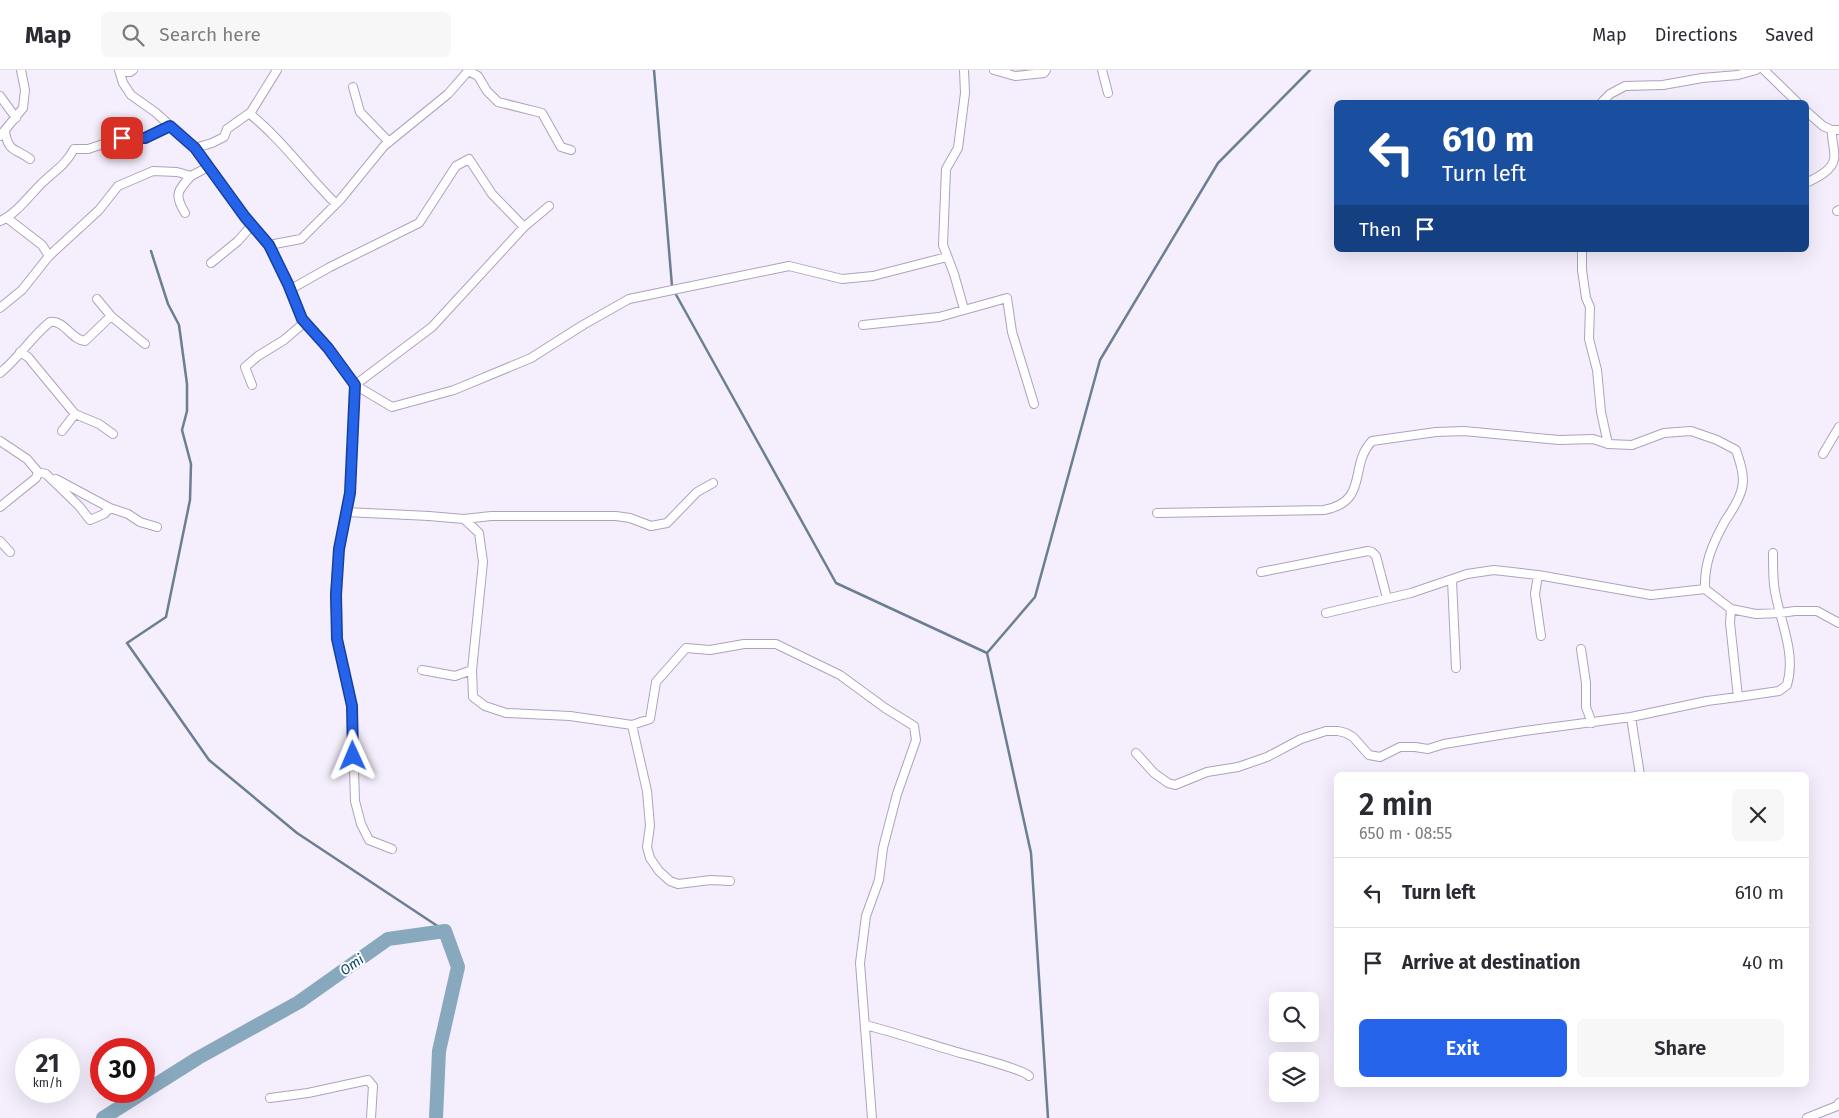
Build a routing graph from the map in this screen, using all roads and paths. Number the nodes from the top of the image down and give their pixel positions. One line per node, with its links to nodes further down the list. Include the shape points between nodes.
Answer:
1 (21, 70): 19 (street, via 25,99)
2 (133, 70): 10 (street)
3 (277, 70): 17 (street)
4 (964, 70): 39 (street, via 965,93 958,148 946,169 943,245)
5 (994, 70): 6 (street, via 1015,76 1044,73)
6 (1046, 70)
7 (1102, 70): 13 (street)
8 (1756, 70): 15 (street, via 1663,85 1625,86)
9 (1764, 70): 16 (street)
10 (120, 71): 20 (street, via 123,84 131,95)
11 (469, 71): 23 (street, via 448,94); 25 (street, via 478,76 498,102 542,113 562,147)
12 (353, 86): 23 (street, via 360,112)
13 (1108, 93)
14 (0, 96): 19 (street)
15 (1604, 100)
16 (1795, 100)
17 (250, 114): 24 (street, via 228,129 224,137); 30 (street, via 269,129)
18 (1809, 114): 21 (street, via 1823,126)
19 (16, 118): 22 (street)
20 (170, 126): 24 (street); 33 (street, via 145,138 122,138 88,149 74,149 68,162 40,184 32,196)
21 (1836, 130): 29 (street, via 1831,140 1835,159 1832,166)
22 (3, 134): 26 (street, via 10,148)
23 (389, 142): 30 (street)
24 (195, 148): 27 (street)
25 (571, 150)
26 (30, 159)
27 (208, 167): 28 (street); 34 (street)
28 (191, 176): 32 (street, via 177,194); 38 (street, via 153,170 118,186 99,210)
29 (1809, 181)
30 (336, 204): 36 (street, via 301,239)
31 (549, 206): 35 (street)
32 (185, 213)
33 (4, 220): 38 (street, via 42,245)
34 (252, 225): 36 (street); 40 (street)
35 (524, 227): 41 (street, via 492,194 469,159 456,166 418,223); 52 (street, via 432,327)
36 (269, 245): 41 (street)
37 (1582, 252): 59 (street, via 1586,298 1590,307 1589,339)
38 (49, 256): 43 (street, via 22,290)
39 (947, 257): 44 (street); 52 (street, via 873,276 842,279 789,266 629,300 531,358 454,390 392,407)
40 (211, 263)
41 (291, 290): 46 (street)
42 (97, 299): 45 (street)
43 (0, 308)
44 (964, 309): 47 (street, via 940,317); 53 (street, via 1007,298 1012,332)
45 (112, 316): 48 (street); 49 (street, via 85,341 76,339 61,325 50,322)
46 (305, 322): 51 (street, via 245,368); 52 (street)
47 (863, 325)
48 (145, 344)
49 (20, 352): 50 (street); 54 (street, via 28,357)
50 (0, 373)
51 (252, 385)
52 (355, 385): 66 (street, via 350,493)
53 (1034, 404)
54 (75, 414): 56 (street); 57 (street)
55 (1839, 427): 60 (street)
56 (62, 431)
57 (113, 434)
58 (0, 441): 61 (street, via 27,459)
59 (1608, 444): 67 (street, via 1593,439 1559,440 1464,431 1372,441 1365,452 1353,494 1336,508); 76 (street, via 1632,446 1664,433 1691,431 1736,450 1742,468 1743,487 1711,551 1704,572)
60 (1823, 454)
61 (38, 472): 62 (street); 64 (street, via 36,478)
62 (46, 474): 65 (street); 65 (street, via 90,520)
63 (713, 483): 68 (street, via 697,492 667,523 651,526 616,516)
64 (0, 507)
65 (110, 508): 69 (street)
66 (346, 512): 68 (street); 93 (street, via 339,549 336,612 337,639 352,706 355,801 369,840)
67 (1157, 512)
68 (464, 519): 86 (street, via 479,533 483,562)
69 (157, 527)
70 (0, 541): 71 (street)
71 (10, 552)
72 (1773, 553): 80 (street, via 1774,584)
73 (1261, 572): 77 (street, via 1368,551 1376,556)
74 (1538, 575): 75 (street, via 1494,570); 76 (street, via 1650,595); 82 (street, via 1535,594)
75 (1452, 580): 77 (street); 84 (street)
76 (1705, 589): 78 (street)
77 (1387, 598): 79 (street)
78 (1731, 609): 80 (street); 87 (street)
79 (1326, 614)
80 (1780, 614): 81 (street, via 1817,611); 87 (street, via 1789,648 1787,685 1779,691)
81 (1839, 623)
82 (1541, 636)
83 (1581, 649): 89 (street, via 1586,707)
84 (1456, 668)
85 (422, 670): 86 (street, via 455,676)
86 (472, 670): 90 (street, via 473,697 484,706 506,712 570,716)
87 (1738, 697): 88 (street, via 1707,700)
88 (1631, 717): 89 (street); 92 (street)
89 (1592, 723): 91 (street, via 1524,730 1428,749 1400,748 1380,757 1369,755 1346,733 1326,731 1238,767 1207,772 1175,784 1154,773)
90 (632, 725): 94 (street, via 647,791 650,826 647,847 650,858 659,871 678,884); 95 (street, via 650,719 656,682 686,648 710,650 744,644 776,644 840,675 914,726 916,740 897,794 883,848 879,880 866,916 859,974)
91 (1136, 753)
92 (1640, 772)
93 (392, 849)
94 (730, 881)
95 (865, 1025): 96 (street); 100 (street)
96 (1029, 1076)
97 (270, 1098): 99 (street, via 308,1094 368,1080 373,1086)
98 (1839, 1103): 101 (street)
99 (371, 1118)
100 (872, 1118)
101 (1807, 1118)

